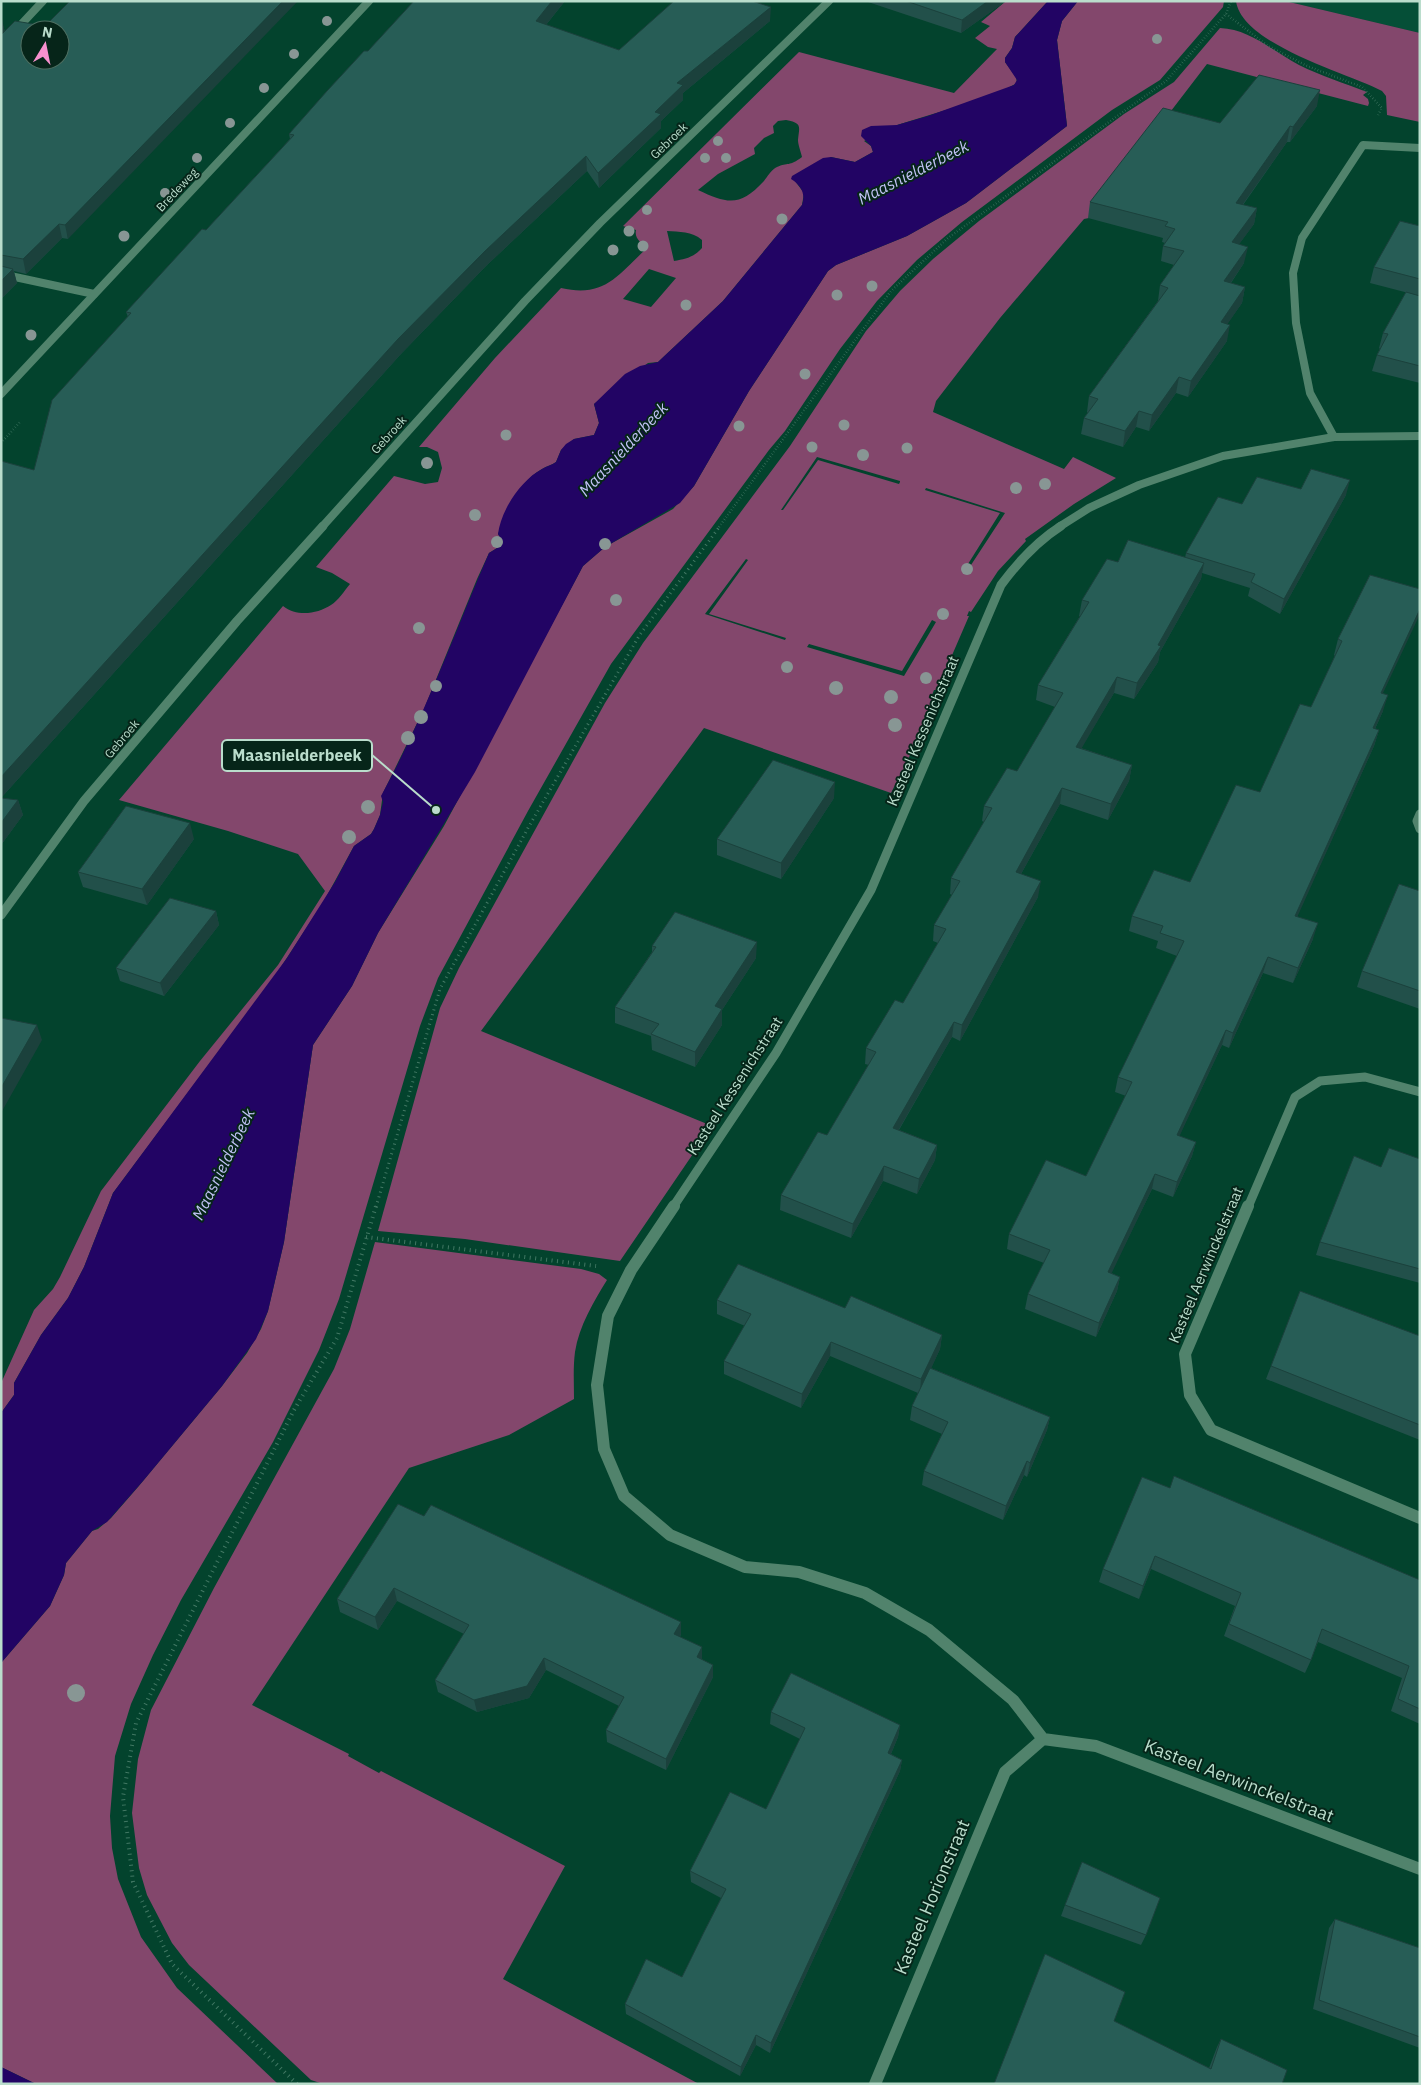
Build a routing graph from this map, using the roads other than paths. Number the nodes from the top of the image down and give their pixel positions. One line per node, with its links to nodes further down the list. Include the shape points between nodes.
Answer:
1 (43, 1): 4 (street)
2 (369, 1): 7 (street, Bredeweg)
3 (829, 1): 13 (street, Gebroek, via 600,223 525,301 237,620 84,801)
4 (1, 46)
5 (1420, 148): 10 (street, via 1363,145 1302,238 1293,273 1296,323 1310,393)
6 (1, 274): 7 (street)
7 (94, 294): 8 (street, Bredeweg)
8 (1, 394)
9 (1420, 436): 10 (street, Kasteel Kessenichstraat)
10 (1334, 437): 16 (street, Kasteel Kessenichstraat, via 1223,456 1139,485 1089,508 1048,534 1021,558 1001,586 871,890 776,1053 630,1270 608,1316 598,1385 604,1449 624,1496 670,1535 745,1566 799,1572 865,1592 929,1630 1013,1700)
11 (1420, 814): 12 (street, via 1417,820)
12 (1420, 829)
13 (1, 915)
14 (1420, 1092): 15 (street, Kasteel Aerwinckelstraat, via 1365,1077 1320,1080 1295,1097 1185,1354 1190,1395 1212,1430)
15 (1420, 1518)
16 (1043, 1739): 17 (street, Kasteel Aerwinckelstraat, via 1096,1746); 18 (street, Kasteel Horionstraat, via 1005,1772)
17 (1420, 1869)
18 (875, 2084)

